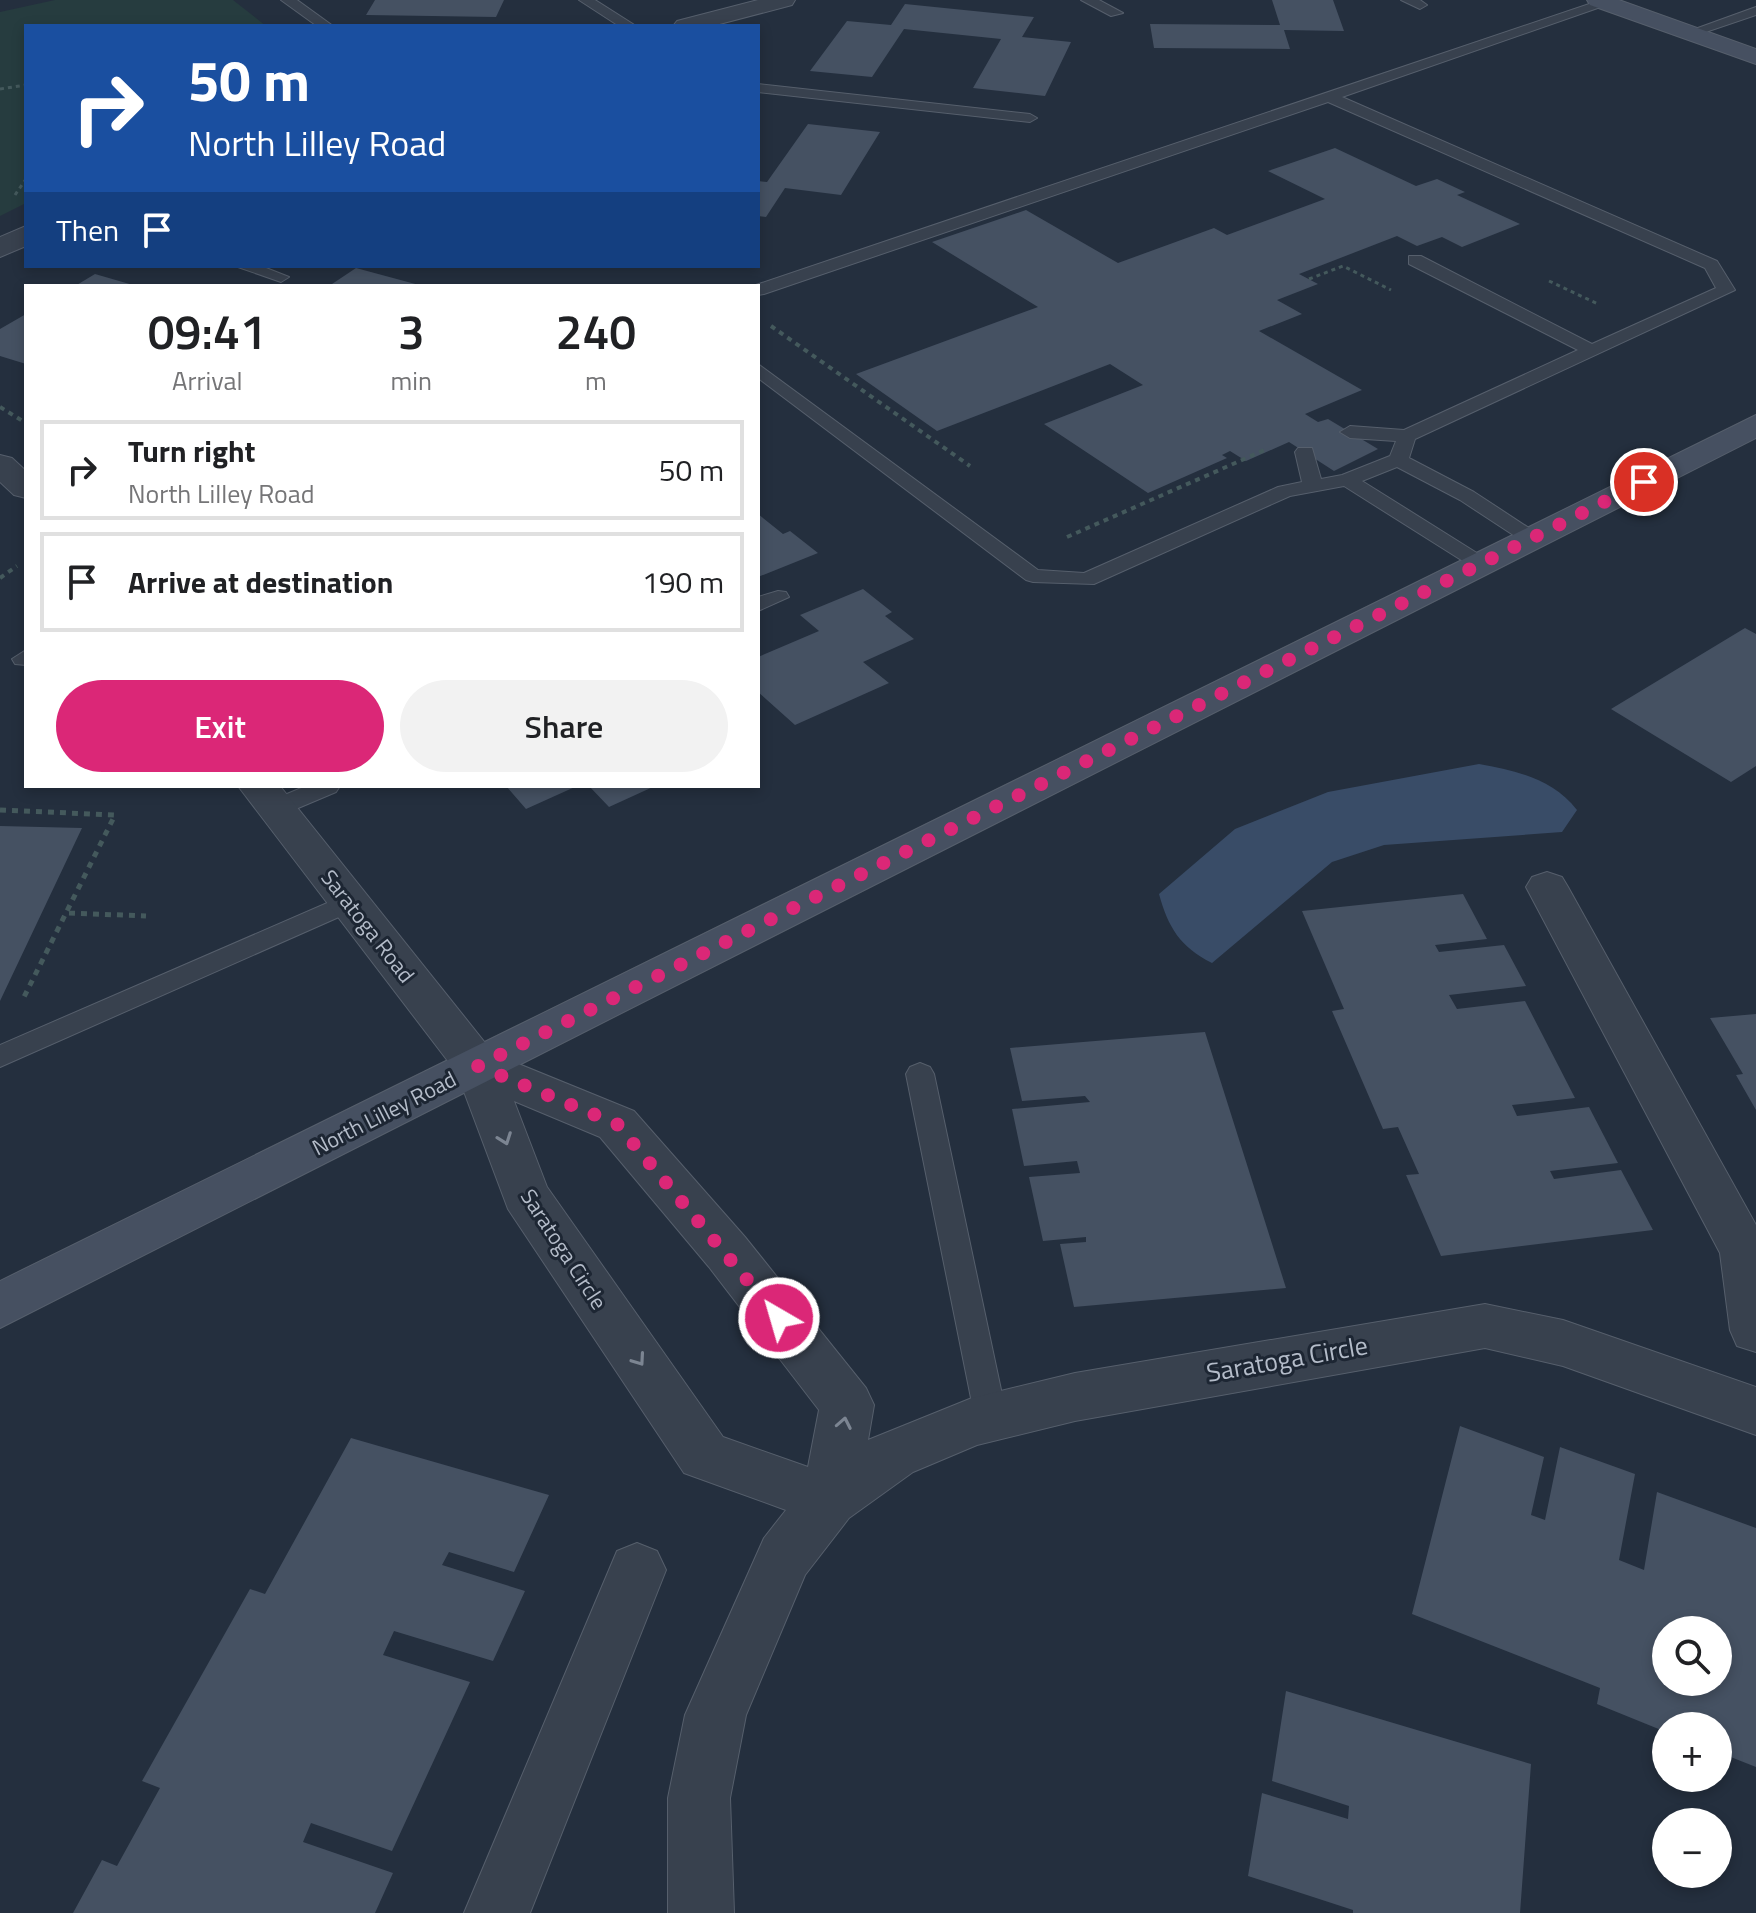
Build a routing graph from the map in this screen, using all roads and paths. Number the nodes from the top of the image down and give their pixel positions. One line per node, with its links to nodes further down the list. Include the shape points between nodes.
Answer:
1 (288, 0): 8 (lane)
2 (586, 0): 9 (lane)
3 (784, 0): 10 (street)
4 (1088, 0): 7 (lane)
5 (1602, 1): 11 (street); 16 (lane)
6 (1756, 11): 11 (lane)
7 (1116, 13)
8 (323, 24)
9 (626, 24)
10 (693, 24)
11 (1691, 33): 12 (street)
12 (1756, 57)
13 (24, 85): 15 (path)
14 (760, 88): 17 (lane)
15 (0, 89)
16 (1332, 98): 23 (lane); 25 (lane, via 1711,265 1726,290)
17 (1030, 118)
18 (24, 235): 19 (street)
19 (0, 249)
20 (1415, 260): 25 (lane)
21 (250, 268): 22 (lane)
22 (281, 277)
23 (760, 289)
24 (772, 321): 36 (path, via 766,323)
25 (1593, 351): 31 (lane)
26 (760, 371): 39 (lane, via 1033,576 1087,580 1285,491)
27 (0, 407): 28 (path)
28 (24, 422)
29 (1756, 425): 40 (street, North Lilley Road)
30 (1350, 432): 31 (lane)
31 (1407, 436): 34 (lane)
32 (1305, 452): 39 (lane)
33 (1243, 459): 41 (path)
34 (1398, 460): 37 (lane); 40 (lane)
35 (0, 465): 38 (street)
36 (970, 466)
37 (1347, 480): 39 (lane); 42 (lane)
38 (24, 486)
39 (1313, 486)
40 (1531, 538): 42 (street, North Lilley Road)
41 (1056, 542)
42 (1481, 564): 54 (street, North Lilley Road)
43 (17, 566): 44 (path)
44 (0, 578)
45 (317, 788): 46 (lane)
46 (267, 797): 49 (street, Saratoga Road)
47 (0, 810): 50 (path, via 115,815)
48 (1547, 887): 57 (street, via 1745,1252)
49 (348, 903): 53 (lane); 54 (street, Saratoga Road)
50 (69, 913): 51 (path); 52 (path)
51 (146, 916)
52 (18, 1008)
53 (0, 1057)
54 (478, 1066): 56 (street, North Lilley Road); 60 (street, Saratoga Circle, one-way to 60, via 525,1195 704,1455); 60 (street, Saratoga Circle, one-way to 54, via 847,1405 727,1252 617,1124)
55 (920, 1074): 59 (lane)
56 (0, 1306)
57 (1756, 1330)
58 (1756, 1411): 59 (street, Saratoga Circle, via 1563,1343 1485,1326 1075,1397)
59 (991, 1418): 60 (street, Saratoga Circle, via 893,1454)
60 (829, 1500): 63 (street, Saratoga Circle, via 784,1557 716,1715 699,1798)
61 (637, 1570): 62 (street)
62 (497, 1913)
63 (701, 1913)

